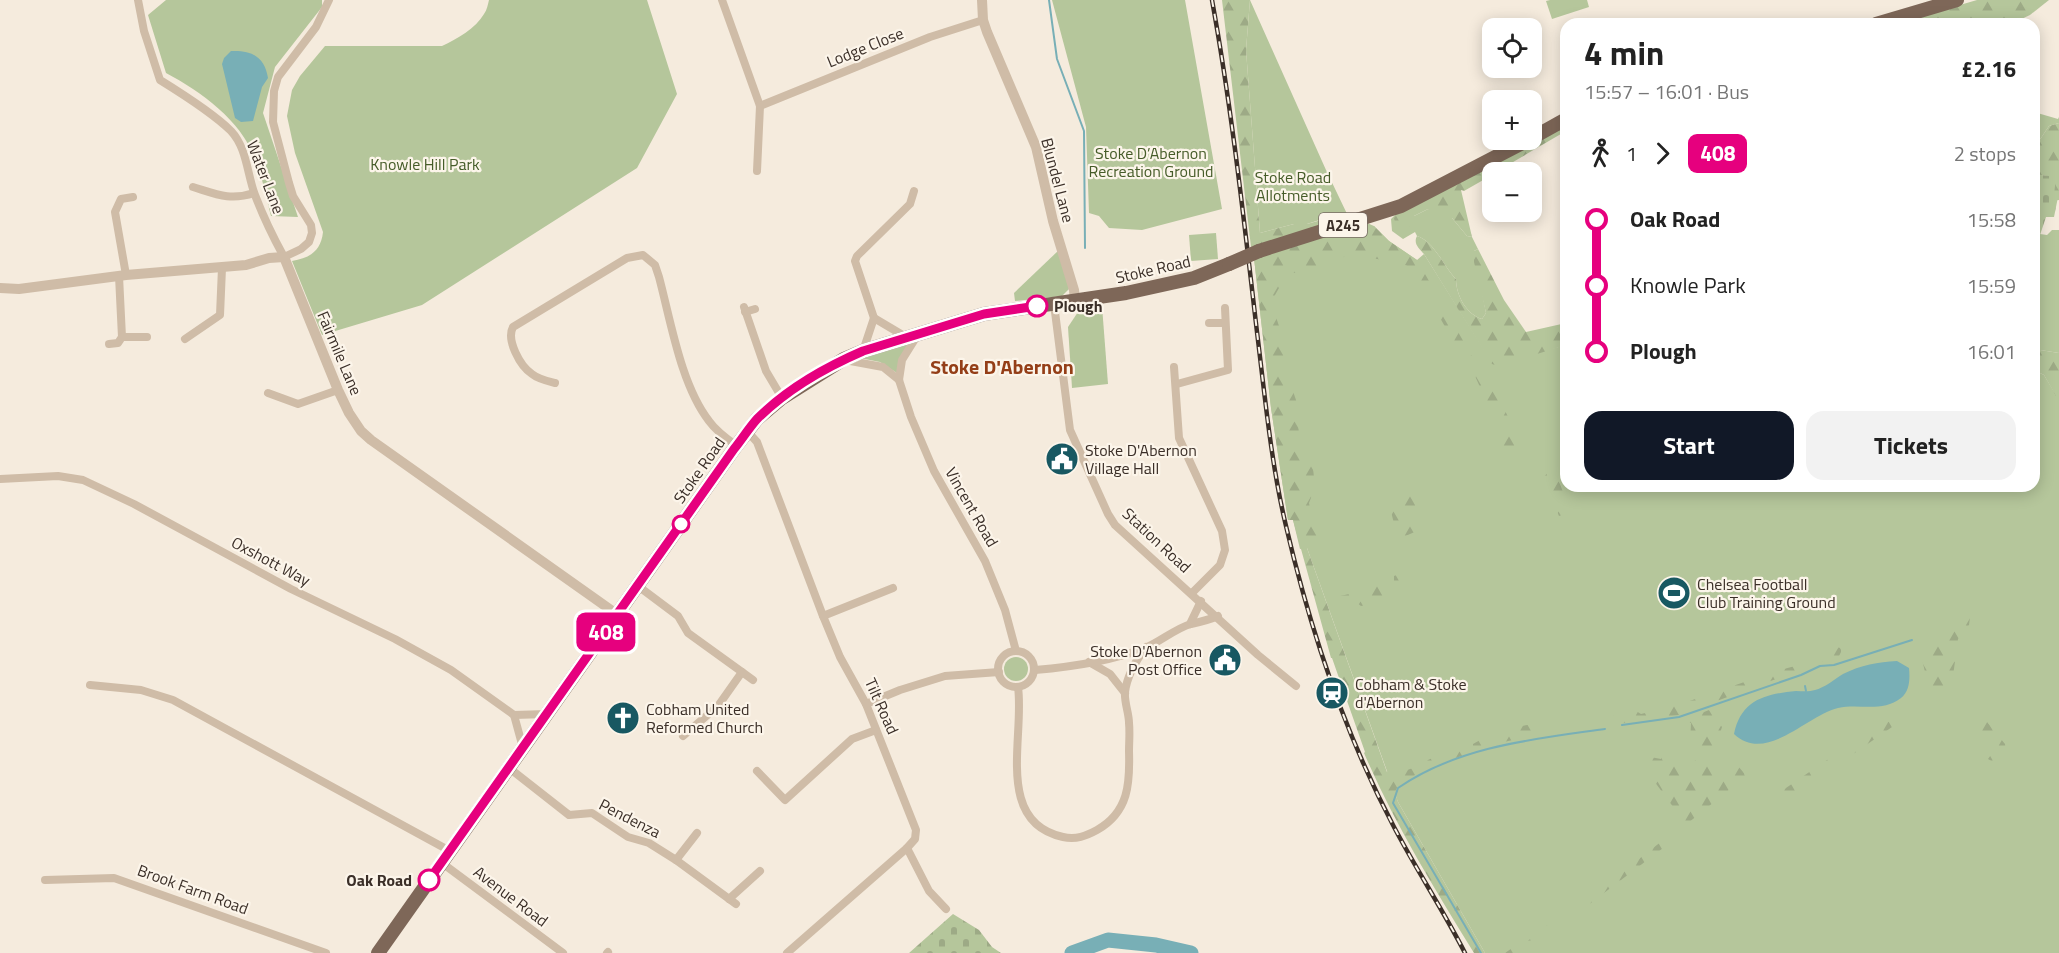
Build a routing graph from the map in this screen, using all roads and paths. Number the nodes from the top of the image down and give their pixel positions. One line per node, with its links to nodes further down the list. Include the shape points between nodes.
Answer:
1 (138, 0): 15 (street, Water Lane, via 160,80 232,132 246,158)
2 (328, 0): 17 (street, via 316,27 278,77 274,91 273,122 289,183 312,233 301,249)
3 (722, 0): 8 (street)
4 (982, 0): 7 (street, Blundel Lane)
5 (1957, 0): 6 (main road)
6 (1896, 18)
7 (983, 20): 8 (street, Lodge Close, via 930,37); 21 (street, Blundel Lane, via 1036,147)
8 (760, 106): 12 (street)
9 (1560, 122): 10 (main road, A245)
10 (1542, 132)
11 (1509, 150): 21 (main road, Stoke Road / A245, bridge, via 1401,206 1259,251 1194,278)
12 (757, 171)
13 (193, 187): 15 (street, via 230,198)
14 (914, 191): 25 (street, via 910,204 855,261)
15 (254, 193): 17 (street, Water Lane)
16 (133, 197): 19 (street, via 121,199 115,212)
17 (284, 257): 18 (street); 39 (street, Fairmile Lane)
18 (222, 268): 19 (street); 31 (street, via 220,315)
19 (122, 275): 20 (street, via 19,289); 30 (street)
20 (0, 288)
21 (1075, 302): 22 (main road, Stoke Road / A245)
22 (1054, 304): 28 (main road, Stoke Road / A245, via 984,314); 47 (street, Station Road, via 1070,430 1108,514 1115,525)
23 (1225, 308): 26 (street)
24 (755, 309): 41 (street, via 744,309 766,371)
25 (874, 318): 28 (street); 33 (street)
26 (1225, 323): 27 (street); 38 (street, via 1228,370)
27 (1209, 324)
28 (913, 335): 33 (main road, Stoke Road / A245); 36 (street, via 902,360)
29 (147, 337): 30 (street)
30 (122, 338): 32 (street)
31 (185, 339)
32 (109, 344)
33 (863, 351): 34 (main road, Stoke Road / A245)
34 (844, 359): 36 (street, via 883,367); 41 (main road, Stoke Road / A245)
35 (1174, 367): 38 (street)
36 (899, 380): 54 (street, Vincent Road, via 934,471 989,569)
37 (555, 383): 43 (street, via 527,370 510,340 513,327 627,258 643,255 655,265 694,397 709,421)
38 (1177, 384): 47 (street, via 1179,438 1222,531 1225,550 1220,565)
39 (338, 390): 40 (street, via 298,404); 49 (street, Fairmile Lane, via 371,440)
40 (268, 393)
41 (782, 398): 42 (main road, Stoke Road / A245)
42 (747, 431): 43 (main road, Stoke Road / A245); 50 (street, Tilt Road, via 757,442)
43 (737, 446): 45 (main road, Stoke Road / A245)
44 (0, 479): 65 (street, Oxshott Way, via 58,476 83,480 451,669)
45 (638, 586): 49 (main road, Stoke Road / A245); 57 (street, via 678,616 688,633)
46 (893, 588): 50 (street)
47 (1192, 593): 48 (street, Station Road)
48 (1201, 601): 51 (street, Station Road); 52 (street)
49 (618, 615): 66 (main road, Stoke Road / A245)
50 (823, 616): 64 (street, Tilt Road)
51 (1218, 616): 52 (street); 61 (street, Station Road)
52 (1190, 624): 53 (street)
53 (1146, 647): 55 (street); 63 (street, via 1134,666)
54 (1016, 651): 56 (street, via 1027,654); 58 (street, via 1003,657)
55 (1089, 662): 56 (street); 63 (street, via 1110,674)
56 (1035, 670): 62 (street, via 1028,683)
57 (742, 672): 59 (street); 68 (street, via 718,706)
58 (999, 672): 62 (street, via 1007,685); 64 (street, via 945,676)
59 (753, 680)
60 (90, 685): 74 (street, via 141,690 173,700)
61 (1296, 686)
62 (1018, 687): 63 (street, via 1020,797 1031,821 1065,838 1079,838 1102,827 1113,818 1127,793 1130,725)
63 (1125, 693)
64 (866, 704): 67 (street, Tilt Road)
65 (514, 714): 66 (street); 69 (street)
66 (547, 714): 69 (main road, Stoke Road / A245)
67 (876, 730): 71 (street, via 852,739 784,800); 73 (street, Tilt Road, via 915,824 915,839)
68 (683, 736)
69 (523, 748): 70 (main road, Stoke Road / A245)
70 (509, 768): 74 (main road, Stoke Road / A245); 75 (street, Pendenza, via 568,815 592,813 628,837 649,843)
71 (757, 771)
72 (696, 833): 75 (street)
73 (907, 848): 79 (street, via 929,891); 83 (street)
74 (450, 850): 76 (main road, Stoke Road / A245)
75 (676, 860): 77 (street, Pendenza, via 733,902)
76 (442, 863): 81 (main road, Stoke Road / A245); 82 (street, Avenue Road)
77 (760, 871)
78 (45, 880): 80 (street, Brook Farm Road, via 114,878)
79 (946, 909)
80 (326, 953)
81 (378, 953)
82 (562, 953)
83 (787, 953)

